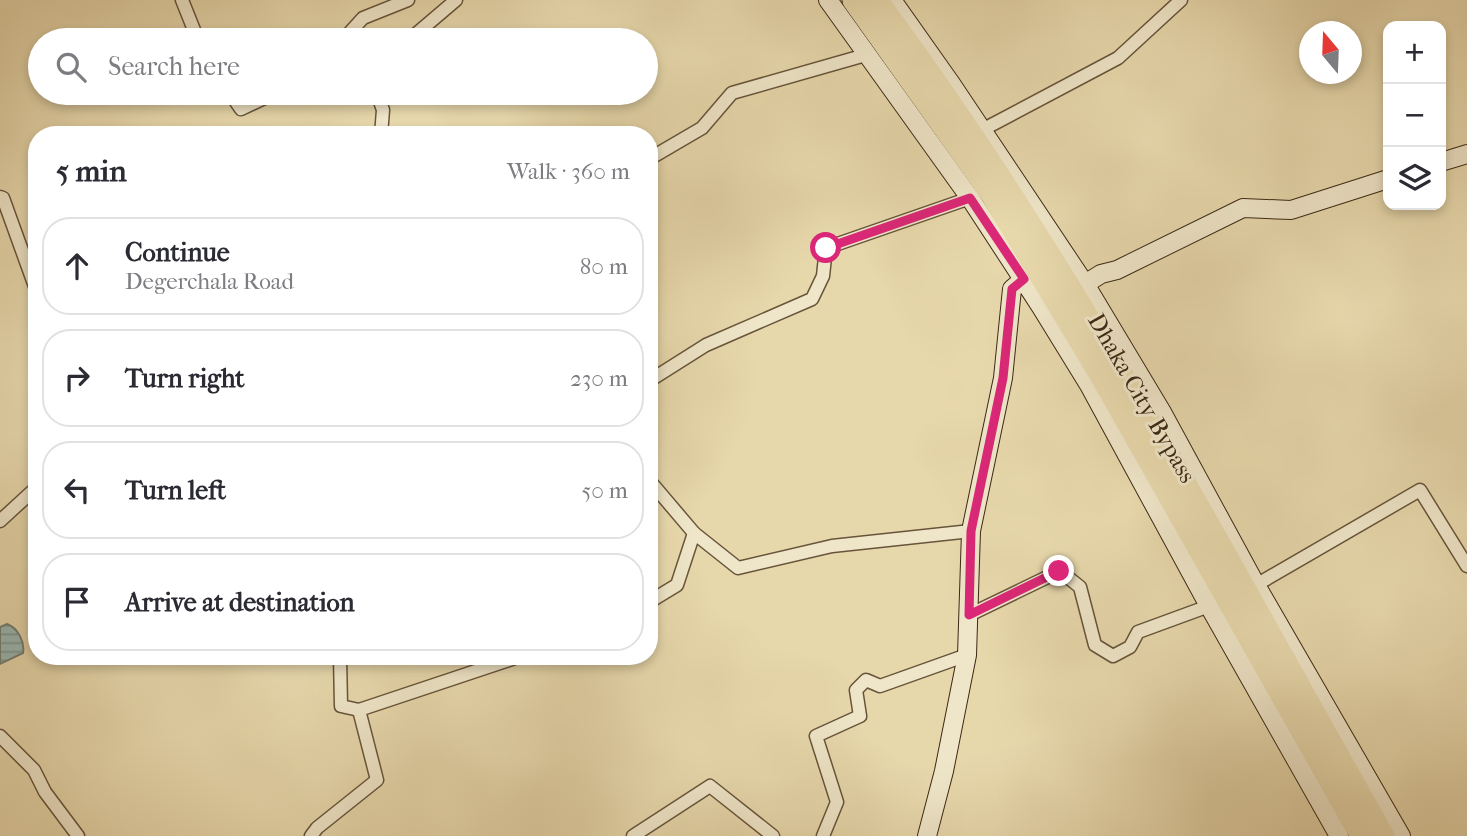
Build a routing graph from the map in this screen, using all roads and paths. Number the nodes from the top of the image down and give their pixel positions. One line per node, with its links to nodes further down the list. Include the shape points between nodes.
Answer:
1 (182, 0): 9 (street)
2 (408, 0): 10 (street, via 363,18)
3 (456, 0): 11 (street)
4 (828, 0): 12 (main road)
5 (854, 0): 20 (highway, Dhaka City Bypass)
6 (876, 0): 49 (highway, Dhaka City Bypass, via 1043,243)
7 (1181, 0): 15 (street, via 1118,58)
8 (896, 3): 15 (main road)
9 (193, 28)
10 (354, 28)
11 (423, 28)
12 (869, 54): 16 (street, via 732,93 702,128); 20 (main road)
13 (381, 105): 14 (street)
14 (382, 126)
15 (982, 130): 24 (main road)
16 (658, 154)
17 (1467, 154): 18 (main road)
18 (1446, 161)
19 (1383, 181): 24 (main road, via 1291,210 1243,208)
20 (981, 196): 23 (main road); 25 (street, via 826,248 823,276 812,299 706,345); 48 (highway, Dhaka City Bypass, via 1101,375)
21 (0, 197): 22 (street)
22 (28, 266)
23 (1024, 279): 29 (main road, via 1012,289 1003,378); 34 (main road, via 1089,385)
24 (1086, 284): 32 (main road)
25 (658, 375)
26 (658, 491): 30 (street)
27 (28, 495): 28 (street)
28 (0, 522)
29 (971, 531): 30 (street, via 832,546 738,568); 35 (main road)
30 (694, 533): 33 (street, via 677,585)
31 (1467, 566): 32 (street, via 1420,490)
32 (1256, 585): 50 (main road)
33 (658, 597)
34 (1209, 606): 35 (street, via 1138,632 1130,647 1113,656 1095,645 1080,587 1059,571); 47 (main road)
35 (969, 615): 36 (main road)
36 (967, 655): 45 (street, via 880,686 866,680 856,690 860,716 816,736 836,802); 46 (main road)
37 (340, 665): 39 (street, via 341,706)
38 (494, 665): 39 (street)
39 (359, 710): 42 (street, via 377,780)
40 (0, 736): 41 (street, via 34,770)
41 (78, 836)
42 (311, 836)
43 (633, 836): 44 (street, via 710,786)
44 (773, 836)
45 (823, 836)
46 (927, 836)
47 (1339, 836)
48 (1362, 836)
49 (1383, 836)
50 (1401, 836)

